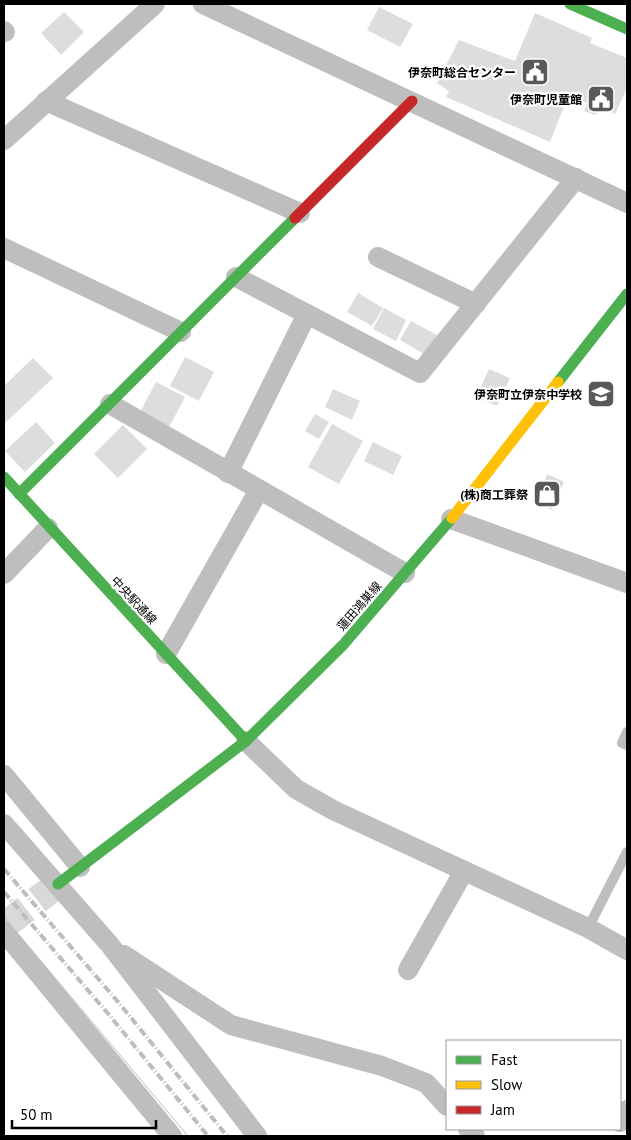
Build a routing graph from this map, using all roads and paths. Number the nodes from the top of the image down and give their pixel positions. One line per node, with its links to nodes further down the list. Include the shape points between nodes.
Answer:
1 (155, 4): 5 (street)
2 (203, 4): 6 (street)
3 (570, 4): 4 (street)
4 (627, 29)
5 (46, 101): 7 (street); 10 (street)
6 (412, 101): 8 (street); 10 (street)
7 (4, 140)
8 (576, 178): 9 (street); 15 (street)
9 (627, 203)
10 (300, 213): 13 (street)
11 (4, 248): 17 (street)
12 (378, 256): 15 (street)
13 (236, 277): 16 (street); 17 (street)
14 (627, 294): 23 (street, 蓮田鴻巣線)
15 (476, 304): 16 (street, via 420,373)
16 (307, 314): 19 (street)
17 (180, 332): 18 (street)
18 (110, 404): 19 (street); 22 (street)
19 (228, 472): 21 (street)
20 (4, 477): 22 (street, 中央駅通線)
21 (259, 490): 25 (street); 28 (street)
22 (19, 494): 24 (street, 中央駅通線)
23 (451, 519): 25 (street, 蓮田鴻巣線); 27 (street)
24 (48, 528): 26 (street); 28 (street, 中央駅通線)
25 (405, 573): 30 (street, 蓮田鴻巣線, via 343,645)
26 (4, 574)
27 (627, 583)
28 (166, 654): 30 (street, 中央駅通線)
29 (627, 732): 31 (lane, via 622,743)
30 (246, 741): 35 (street, 蓮田鴻巣線); 36 (street, via 296,789 333,810)
31 (627, 745)
32 (4, 775): 35 (street)
33 (4, 824): 37 (street)
34 (627, 852): 38 (lane)
35 (80, 867): 37 (street, 蓮田鴻巣線)
36 (464, 870): 38 (street); 42 (street)
37 (58, 884): 40 (street)
38 (588, 928): 41 (street)
39 (4, 932): 44 (street)
40 (110, 946): 43 (street, via 231,1025 319,1048 426,1083); 45 (street)
41 (627, 950)
42 (408, 970)
43 (446, 1105)
44 (172, 1136)
45 (257, 1136)

